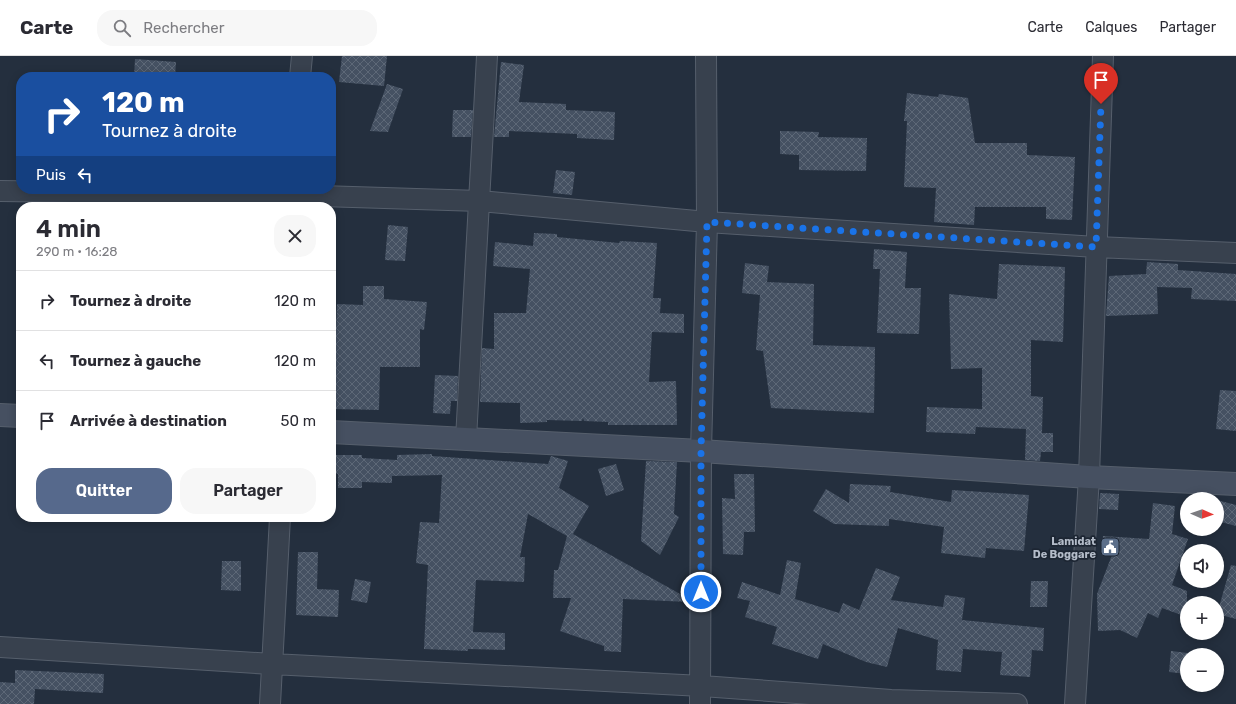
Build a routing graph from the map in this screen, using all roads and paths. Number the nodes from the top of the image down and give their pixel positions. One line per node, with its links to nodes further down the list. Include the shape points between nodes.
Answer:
1 (302, 56): 5 (street)
2 (487, 56): 10 (street)
3 (706, 56): 11 (street)
4 (1103, 56): 12 (street)
5 (300, 72)
6 (0, 191): 7 (street)
7 (16, 191)
8 (145, 194): 9 (street)
9 (290, 197): 10 (street)
10 (480, 200): 11 (street); 17 (street)
11 (707, 222): 12 (street); 18 (street)
12 (1096, 247): 13 (street); 19 (street)
13 (1236, 253)
14 (0, 415): 15 (street)
15 (16, 416)
16 (336, 432): 17 (street)
17 (466, 439): 18 (street)
18 (701, 451): 19 (street); 24 (street)
19 (1089, 477): 20 (street); 28 (street)
20 (1236, 484)
21 (280, 522): 23 (street)
22 (0, 647): 23 (street)
23 (272, 664): 24 (street); 26 (street)
24 (701, 695): 25 (street)
25 (891, 702): 27 (street)
26 (270, 704)
27 (1017, 704)
28 (1075, 704)

